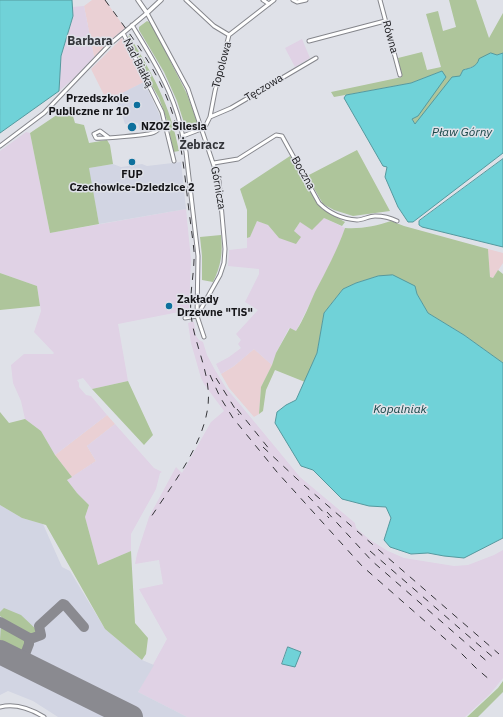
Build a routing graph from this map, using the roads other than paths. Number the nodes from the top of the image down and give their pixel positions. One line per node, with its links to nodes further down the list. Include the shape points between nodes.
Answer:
1 (138, 0): 10 (street, Górnicza)
2 (162, 0): 10 (street)
3 (263, 0): 9 (street)
4 (274, 0): 9 (street, Topolowa)
5 (292, 0): 6 (street)
6 (306, 0)
7 (380, 0): 11 (street, Równa)
8 (189, 1): 14 (street, via 214,26)
9 (269, 4): 14 (street, Topolowa)
10 (148, 13): 12 (street); 20 (street, Górnicza, via 188,88)
11 (385, 21): 15 (street); 17 (street, Równa)
12 (132, 25): 13 (street); 21 (street, via 167,88)
13 (123, 33): 19 (street, Nad Białką, via 162,112); 23 (street, Nad Białką, via 45,112)
14 (229, 35): 18 (street, Topolowa)
15 (309, 40)
16 (316, 58): 18 (street, Tęczowa, via 231,108)
17 (400, 75)
18 (210, 117): 20 (street, Topolowa)
19 (165, 124): 22 (street, via 153,133); 24 (street, Nad Białką)
20 (201, 129): 21 (street); 25 (street, Górnicza)
21 (183, 136): 27 (street, via 198,256)
22 (108, 137)
23 (0, 146)
24 (174, 162)
25 (214, 163): 26 (street, Boczna, via 238,159 279,135 319,203 327,210 350,219 376,216); 27 (street, Górnicza, via 219,181 223,219 224,263)
26 (397, 221)
27 (197, 316): 28 (street); 29 (street)
28 (185, 318)
29 (204, 337)
30 (0, 707): 31 (street, via 26,708)
31 (44, 717)

